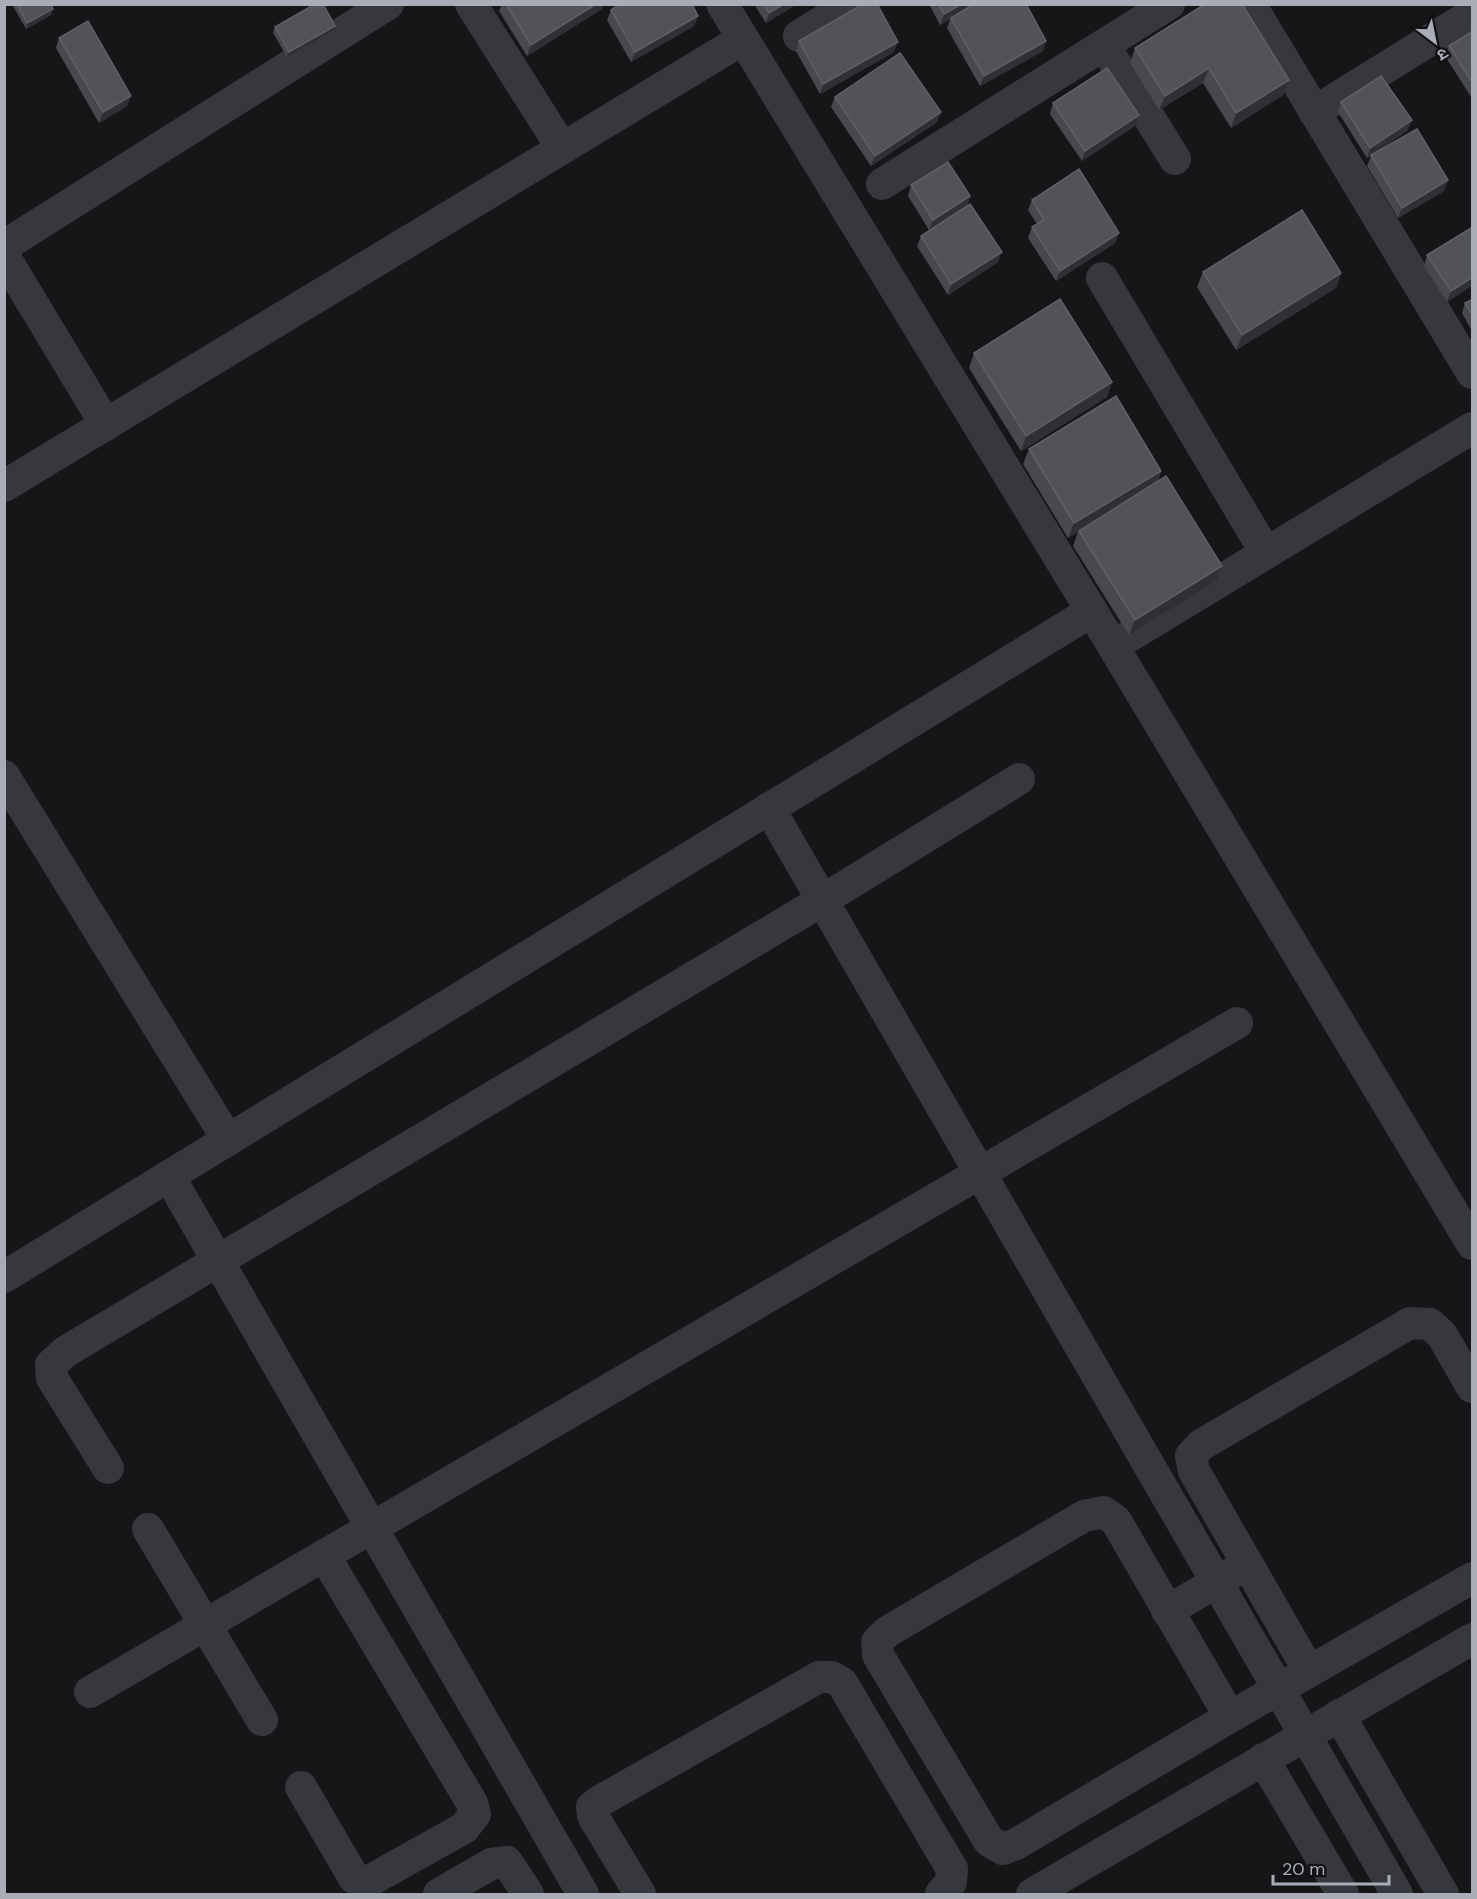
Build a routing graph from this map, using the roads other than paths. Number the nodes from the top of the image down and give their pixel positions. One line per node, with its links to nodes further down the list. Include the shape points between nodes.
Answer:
1 (388, 4): 15 (street)
2 (471, 4): 12 (street)
3 (722, 4): 9 (street)
4 (850, 4): 8 (street)
5 (1169, 4): 10 (street)
6 (1250, 4): 11 (street)
7 (1473, 14): 11 (street)
8 (799, 36)
9 (743, 39): 12 (street); 23 (street)
10 (1104, 45): 13 (street); 14 (street)
11 (1314, 112): 18 (street)
12 (562, 148): 19 (street)
13 (1175, 159)
14 (882, 184)
15 (4, 246)
16 (4, 255): 19 (street)
17 (1102, 278): 22 (street)
18 (1473, 373)
19 (106, 424): 21 (street)
20 (1473, 428): 22 (street)
21 (4, 486)
22 (1266, 553): 24 (street)
23 (1092, 611): 24 (street); 27 (street)
24 (1113, 646): 33 (street)
25 (4, 776): 30 (street)
26 (1019, 779): 28 (street)
27 (769, 808): 28 (street); 30 (street)
28 (823, 900): 31 (street); 34 (street)
29 (1237, 1023): 31 (street)
30 (228, 1140): 32 (street)
31 (980, 1172): 38 (street); 43 (street)
32 (169, 1176): 34 (street); 35 (street)
33 (1473, 1244)
34 (218, 1261): 37 (street, via 65,1352 51,1365 52,1378); 38 (street)
35 (4, 1277)
36 (1473, 1387): 41 (street, via 1442,1335 1430,1324 1410,1323 1201,1445 1191,1456 1194,1472)
37 (108, 1468)
38 (372, 1528): 40 (street); 58 (street)
39 (148, 1529): 45 (street)
40 (324, 1555): 45 (street); 55 (street, via 475,1814 464,1828 363,1882 354,1878)
41 (1248, 1564): 43 (street); 47 (street)
42 (1473, 1578): 47 (street)
43 (1217, 1582): 44 (street); 48 (street)
44 (1167, 1611): 51 (street); 51 (street, via 1116,1521 1104,1512 1084,1516 887,1632 877,1642 878,1655 990,1841 1003,1849)
45 (204, 1625): 49 (street); 52 (street)
46 (1473, 1639): 50 (street)
47 (1309, 1671): 48 (street)
48 (1279, 1690): 51 (street); 53 (street)
49 (90, 1692)
50 (1339, 1715): 53 (street); 64 (street)
51 (1230, 1717)
52 (261, 1720)
53 (1305, 1735): 54 (street); 63 (street)
54 (1263, 1759): 61 (street); 62 (street)
55 (301, 1787)
56 (439, 1894): 57 (street, via 491,1864 507,1862)
57 (528, 1894)
58 (583, 1894)
59 (640, 1894): 60 (street, via 593,1816 592,1807 819,1677 832,1677 842,1683 951,1869 951,1882)
60 (941, 1894)
61 (1032, 1894)
62 (1343, 1894)
63 (1397, 1894)
64 (1443, 1894)

